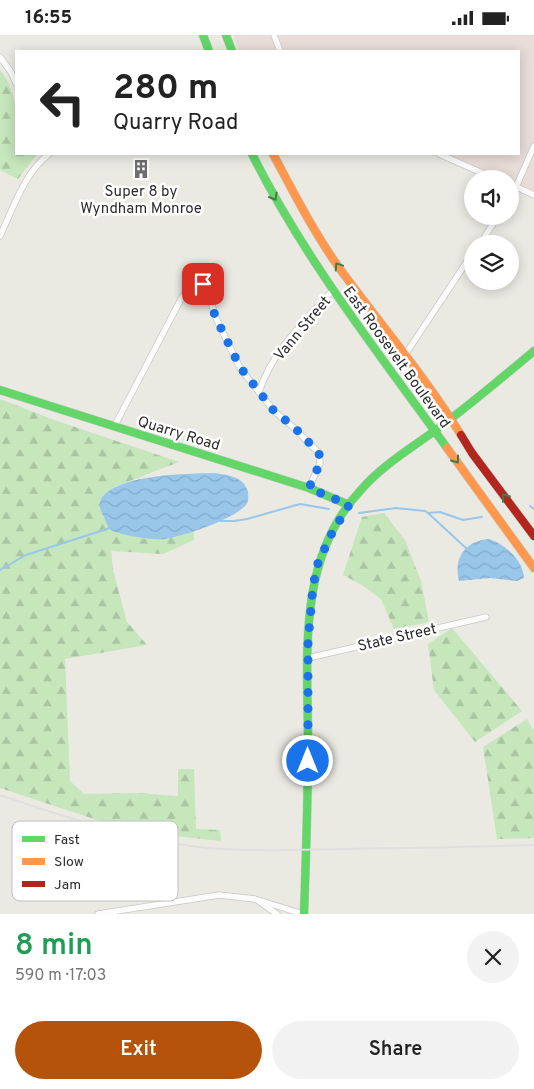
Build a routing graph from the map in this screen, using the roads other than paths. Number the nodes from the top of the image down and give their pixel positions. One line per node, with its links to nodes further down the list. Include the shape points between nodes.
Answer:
1 (203, 35): 4 (main road)
2 (226, 35): 5 (main road)
3 (274, 35): 6 (street)
4 (209, 50)
5 (232, 50)
6 (280, 50)
7 (0, 57): 8 (street)
8 (15, 81)
9 (534, 146): 15 (street)
10 (46, 155): 18 (street, via 26,183)
11 (252, 155): 20 (main road, East Roosevelt Boulevard, one-way to 20, via 289,224)
12 (274, 155): 22 (main road, East Roosevelt Boulevard, one-way to 12, via 339,267 301,207)
13 (441, 155): 14 (street)
14 (475, 170)
15 (519, 175)
16 (519, 189): 17 (street)
17 (534, 195)
18 (0, 236)
19 (464, 266): 22 (street)
20 (332, 291): 24 (street, Vann Street, via 284,345 263,378); 27 (main road, East Roosevelt Boulevard)
21 (534, 351): 25 (main road)
22 (405, 355): 25 (main road, East Roosevelt Boulevard)
23 (0, 390): 26 (main road, Quarry Road)
24 (259, 392): 26 (street, via 240,367 215,316 207,287 196,284 181,299); 28 (street, via 274,411 319,453 320,463)
25 (451, 419): 27 (main road); 30 (main road, East Roosevelt Boulevard, one-way to 25, via 472,453)
26 (114, 427): 28 (main road, Quarry Road)
27 (434, 431): 29 (main road, via 383,468); 31 (main road, East Roosevelt Boulevard, one-way to 31)
28 (309, 488): 29 (main road, Quarry Road)
29 (349, 505): 33 (main road, via 318,563 311,603)
30 (534, 536)
31 (534, 568)
32 (486, 617): 33 (street, State Street)
33 (308, 658): 39 (main road)
34 (255, 899): 35 (street, via 219,895); 38 (street); 39 (street)
35 (146, 907): 36 (street); 37 (street)
36 (98, 914)
37 (146, 914)
38 (277, 914)
39 (304, 914)

